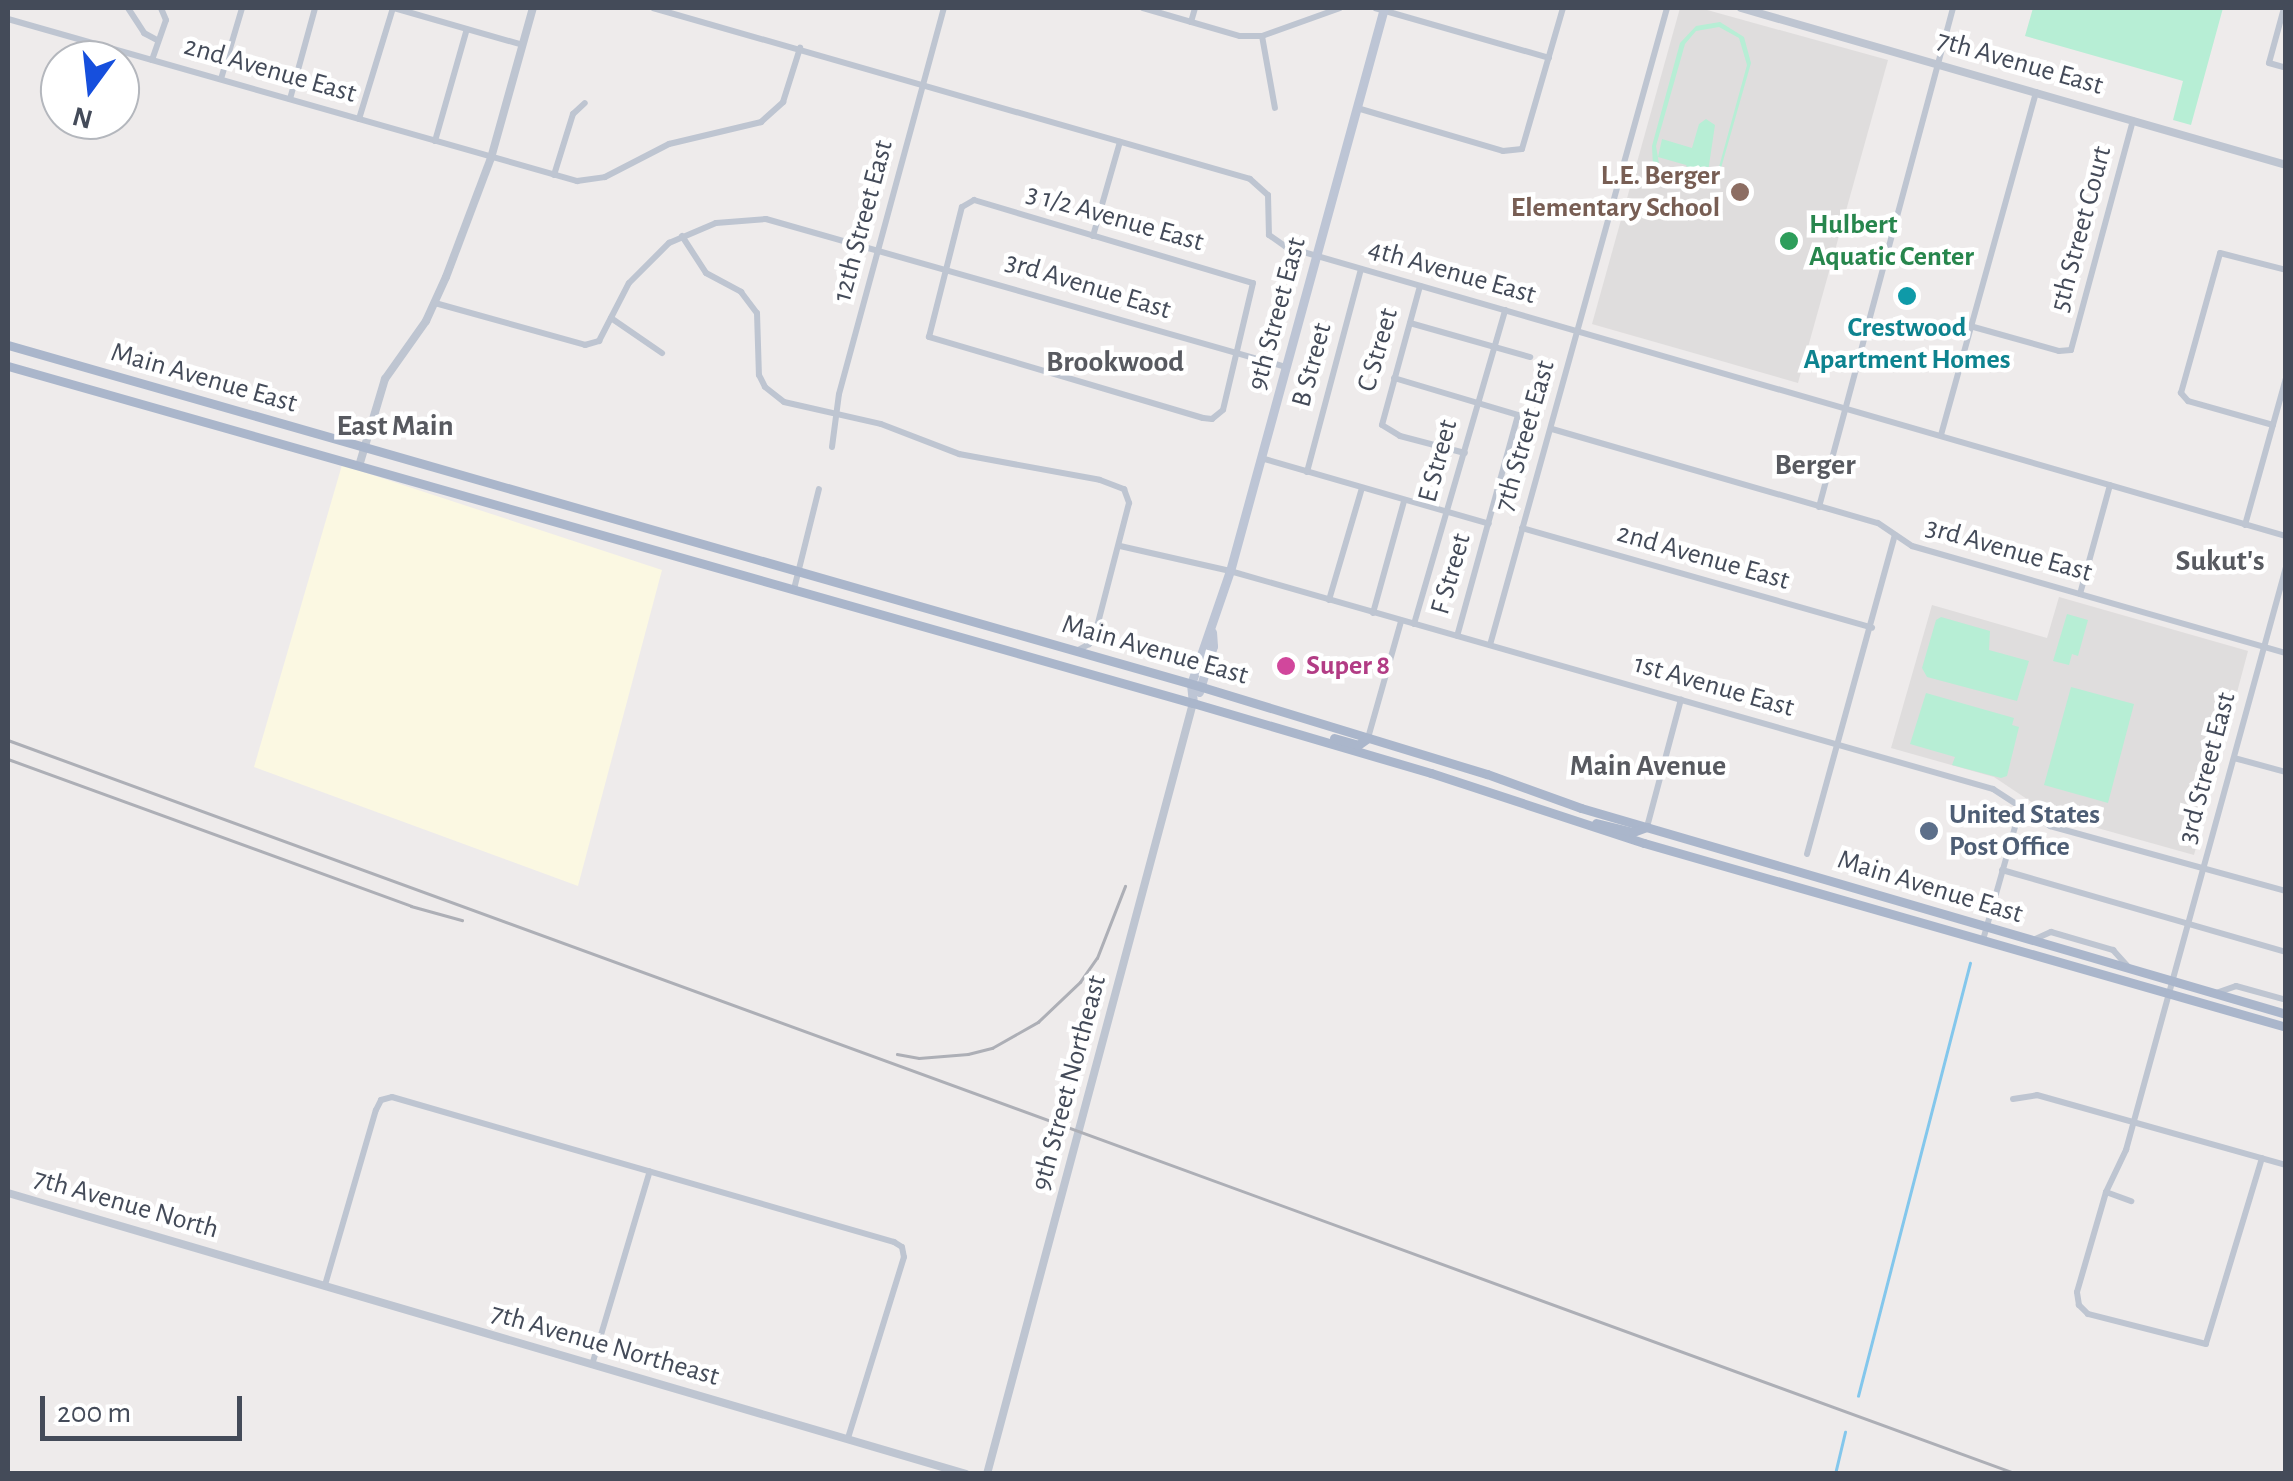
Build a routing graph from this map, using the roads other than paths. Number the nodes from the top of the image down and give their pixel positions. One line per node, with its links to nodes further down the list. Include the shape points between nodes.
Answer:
1 (128, 8): 22 (street)
2 (161, 8): 22 (street, via 166,20)
3 (242, 8): 29 (street)
4 (315, 8): 32 (street)
5 (393, 8): 20 (street); 36 (street)
6 (534, 8): 23 (street)
7 (653, 8): 24 (street, 4th Avenue East)
8 (944, 8): 30 (street, 12th Street East)
9 (1144, 8): 19 (street)
10 (1195, 8): 19 (street)
11 (1340, 8): 21 (street)
12 (1381, 8): 25 (street); 35 (main road, 9th Street East)
13 (1563, 8): 25 (street)
14 (1666, 8): 56 (street, 7th Street East)
15 (1741, 8): 27 (street, 7th Avenue East)
16 (1953, 8): 27 (street)
17 (2284, 8): 28 (street, via 2269,63)
18 (8, 19): 26 (street, 2nd Avenue East)
19 (1192, 22): 21 (street)
20 (467, 29): 23 (street); 38 (street)
21 (1262, 36): 34 (street)
22 (157, 40): 26 (street)
23 (523, 45): 40 (street)
24 (800, 48): 30 (street, 4th Avenue East); 42 (street, 2nd Avenue East, via 783,102 761,122 669,144 605,177 577,181)
25 (1548, 58): 35 (street, via 1522,149 1503,151)
26 (152, 60): 29 (street, 2nd Avenue East)
27 (1938, 63): 31 (street, 7th Avenue East); 67 (street)
28 (2286, 68)
29 (221, 79): 32 (street, 2nd Avenue East)
30 (922, 84): 39 (street, 4th Avenue East); 45 (street, 12th Street East)
31 (2036, 92): 37 (street, 7th Avenue East); 55 (street)
32 (290, 99): 36 (street, 2nd Avenue East)
33 (585, 103): 42 (street, via 572,114)
34 (1275, 108)
35 (1357, 108): 46 (main road, 9th Street East)
36 (358, 119): 38 (street, 2nd Avenue East)
37 (2133, 120): 41 (street, 7th Avenue East); 55 (street, 5th Street Court, via 2071,350)
38 (434, 141): 40 (street, 2nd Avenue East)
39 (1120, 141): 44 (street); 46 (street, 4th Avenue East, via 1259,183 1268,195 1275,242)
40 (491, 158): 42 (street, 2nd Avenue East); 51 (street)
41 (2286, 165)
42 (554, 175)
43 (682, 236): 45 (street, 3rd Avenue East, via 716,223 766,219); 53 (street, via 647,261); 68 (street, via 706,273 740,292 757,313 757,367 765,387 794,408)
44 (1093, 236): 47 (street, 3 1/2 Avenue East, via 966,202); 60 (street, 3 1/2 Avenue East, via 1253,283)
45 (878, 248): 47 (street, 3rd Avenue East); 68 (street, 12th Street East)
46 (1314, 256): 48 (street, 4th Avenue East); 63 (main road, 9th Street East)
47 (945, 267): 60 (street, 3rd Avenue East); 60 (street, via 927,330 950,344 1212,419 1223,410)
48 (1361, 269): 50 (street, 4th Avenue East); 77 (street, B Street)
49 (2286, 270): 69 (street, via 2220,253 2183,399)
50 (1420, 286): 52 (street, 4th Avenue East); 54 (street, C Street)
51 (436, 303): 53 (street, via 586,344 599,341); 73 (street, via 385,380)
52 (1505, 310): 56 (street, 4th Avenue East); 58 (street, E Street)
53 (611, 318): 59 (street)
54 (1410, 323): 58 (street); 64 (street, C Street)
55 (1970, 326): 71 (street)
56 (1578, 331): 67 (street, 4th Avenue East); 70 (street, 7th Street East)
57 (8, 346): 73 (main road, Main Avenue East)
58 (1494, 347): 61 (street); 66 (street, E Street)
59 (662, 352)
60 (1238, 354): 63 (street, 3rd Avenue East)
61 (1530, 357)
62 (8, 366): 76 (main road, Main Avenue East)
63 (1286, 367): 75 (main road, 9th Street East)
64 (1394, 378): 66 (street); 74 (street, C Street, via 1383,427)
65 (2286, 378): 69 (street)
66 (1478, 401): 74 (street, E Street); 84 (street, F Street, via 1514,411 1517,431)
67 (1846, 408): 71 (street, 4th Avenue East); 82 (street)
68 (838, 416): 72 (street, 12th Street East); 89 (street, via 897,429 959,454 1112,483 1128,494)
69 (2272, 425): 85 (street)
70 (1552, 429): 82 (street, 3rd Avenue East); 86 (street, 7th Street East)
71 (1941, 435): 78 (street, 4th Avenue East)
72 (832, 447)
73 (364, 448): 76 (street); 91 (main road, Main Avenue East)
74 (1465, 453): 83 (street, E Street)
75 (1261, 458): 77 (street); 92 (main road, 9th Street East)
76 (360, 466): 93 (main road, Main Avenue East)
77 (1307, 472): 79 (street)
78 (2110, 485): 85 (street, 4th Avenue East); 94 (street)
79 (1362, 488): 81 (street); 95 (street)
80 (819, 489): 91 (street)
81 (1404, 501): 83 (street); 96 (street)
82 (1819, 507): 87 (street, 3rd Avenue East, via 1878,523)
83 (1448, 512): 84 (street); 98 (street, E Street)
84 (1490, 524): 100 (street, F Street)
85 (2246, 525): 88 (street, 4th Avenue East)
86 (1522, 528): 99 (street, 2nd Avenue East); 101 (street, 7th Street East)
87 (1895, 536): 94 (street, 3rd Avenue East); 99 (street)
88 (2286, 536)
89 (1120, 546): 92 (street, 1st Avenue East); 103 (street, via 1092,640)
90 (2286, 566): 102 (street, 3rd Street East)
91 (797, 571): 93 (street); 103 (main road, Main Avenue East)
92 (1230, 571): 95 (street, 1st Avenue East); 105 (main road, 9th Street East)
93 (794, 589): 107 (main road, Main Avenue East)
94 (2080, 594): 102 (street, 3rd Avenue East)
95 (1329, 600): 96 (street, 1st Avenue East)
96 (1374, 612): 97 (street, 1st Avenue East)
97 (1401, 621): 98 (street, 1st Avenue East); 109 (street)
98 (1414, 624): 100 (street, 1st Avenue East)
99 (1872, 628): 110 (street)
100 (1457, 636): 101 (street, 1st Avenue East)
101 (1490, 645): 106 (street, 1st Avenue East)
102 (2264, 647): 104 (street, 3rd Avenue East); 111 (street, 3rd Street East)
103 (1075, 651): 105 (main road, Main Avenue East)
104 (2286, 653)
105 (1196, 685): 107 (main road, 9th Street East); 109 (main road, Main Avenue East)
106 (1681, 700): 110 (street, 1st Avenue East); 115 (street)
107 (1193, 703): 108 (main road, Main Avenue East); 145 (street, 9th Street Northeast)
108 (1290, 731): 109 (main road, via 1358,744); 114 (main road, Main Avenue East)
109 (1368, 738): 115 (main road, Main Avenue East)
110 (1838, 745): 113 (street, 1st Avenue East, via 1993,788); 116 (street)
111 (2233, 757): 112 (street); 117 (street, 3rd Street East)
112 (2286, 772)
113 (2025, 809): 117 (street, 1st Avenue East, via 2050,826); 118 (street)
114 (1563, 819): 115 (main road, via 1633,832); 124 (main road, Main Avenue East)
115 (1647, 828): 123 (main road, Main Avenue East)
116 (1807, 854)
117 (2203, 867): 120 (street, 1st Avenue East); 122 (street, 3rd Street East)
118 (2002, 870): 121 (street); 122 (street)
119 (1900, 882): 121 (street)
120 (2286, 892)
121 (1992, 907): 123 (street)
122 (2188, 924): 125 (street); 126 (street, 3rd Street East)
123 (1986, 928): 124 (street); 126 (main road, Main Avenue East)
124 (1983, 940): 127 (main road, Main Avenue East)
125 (2286, 952)
126 (2172, 982): 127 (street, 3rd Street East); 128 (main road, Main Avenue East)
127 (2168, 994): 131 (main road, Main Avenue East); 133 (street, 3rd Street East)
128 (2214, 994): 129 (street, via 2236,986); 130 (main road, Main Avenue East)
129 (2286, 1000)
130 (2286, 1014)
131 (2286, 1027)
132 (2014, 1099): 133 (street, via 2038,1095)
133 (2134, 1122): 134 (street); 137 (street, 3rd Street East)
134 (2262, 1158): 135 (street); 137 (street, 3rd Street East, via 2206,1344 2088,1314 2079,1304 2076,1292)
135 (2286, 1164)
136 (650, 1171): 141 (street, via 392,1097 382,1100); 142 (street); 143 (street, via 902,1247)
137 (2106, 1192): 139 (street)
138 (8, 1193): 140 (street, 7th Avenue North)
139 (2131, 1201)
140 (232, 1259): 141 (street, 7th Avenue Northeast)
141 (325, 1286): 142 (street, 7th Avenue Northeast)
142 (592, 1365): 143 (street, 7th Avenue Northeast)
143 (848, 1438): 144 (street, 7th Avenue Northeast)
144 (966, 1474)
145 (987, 1474)

